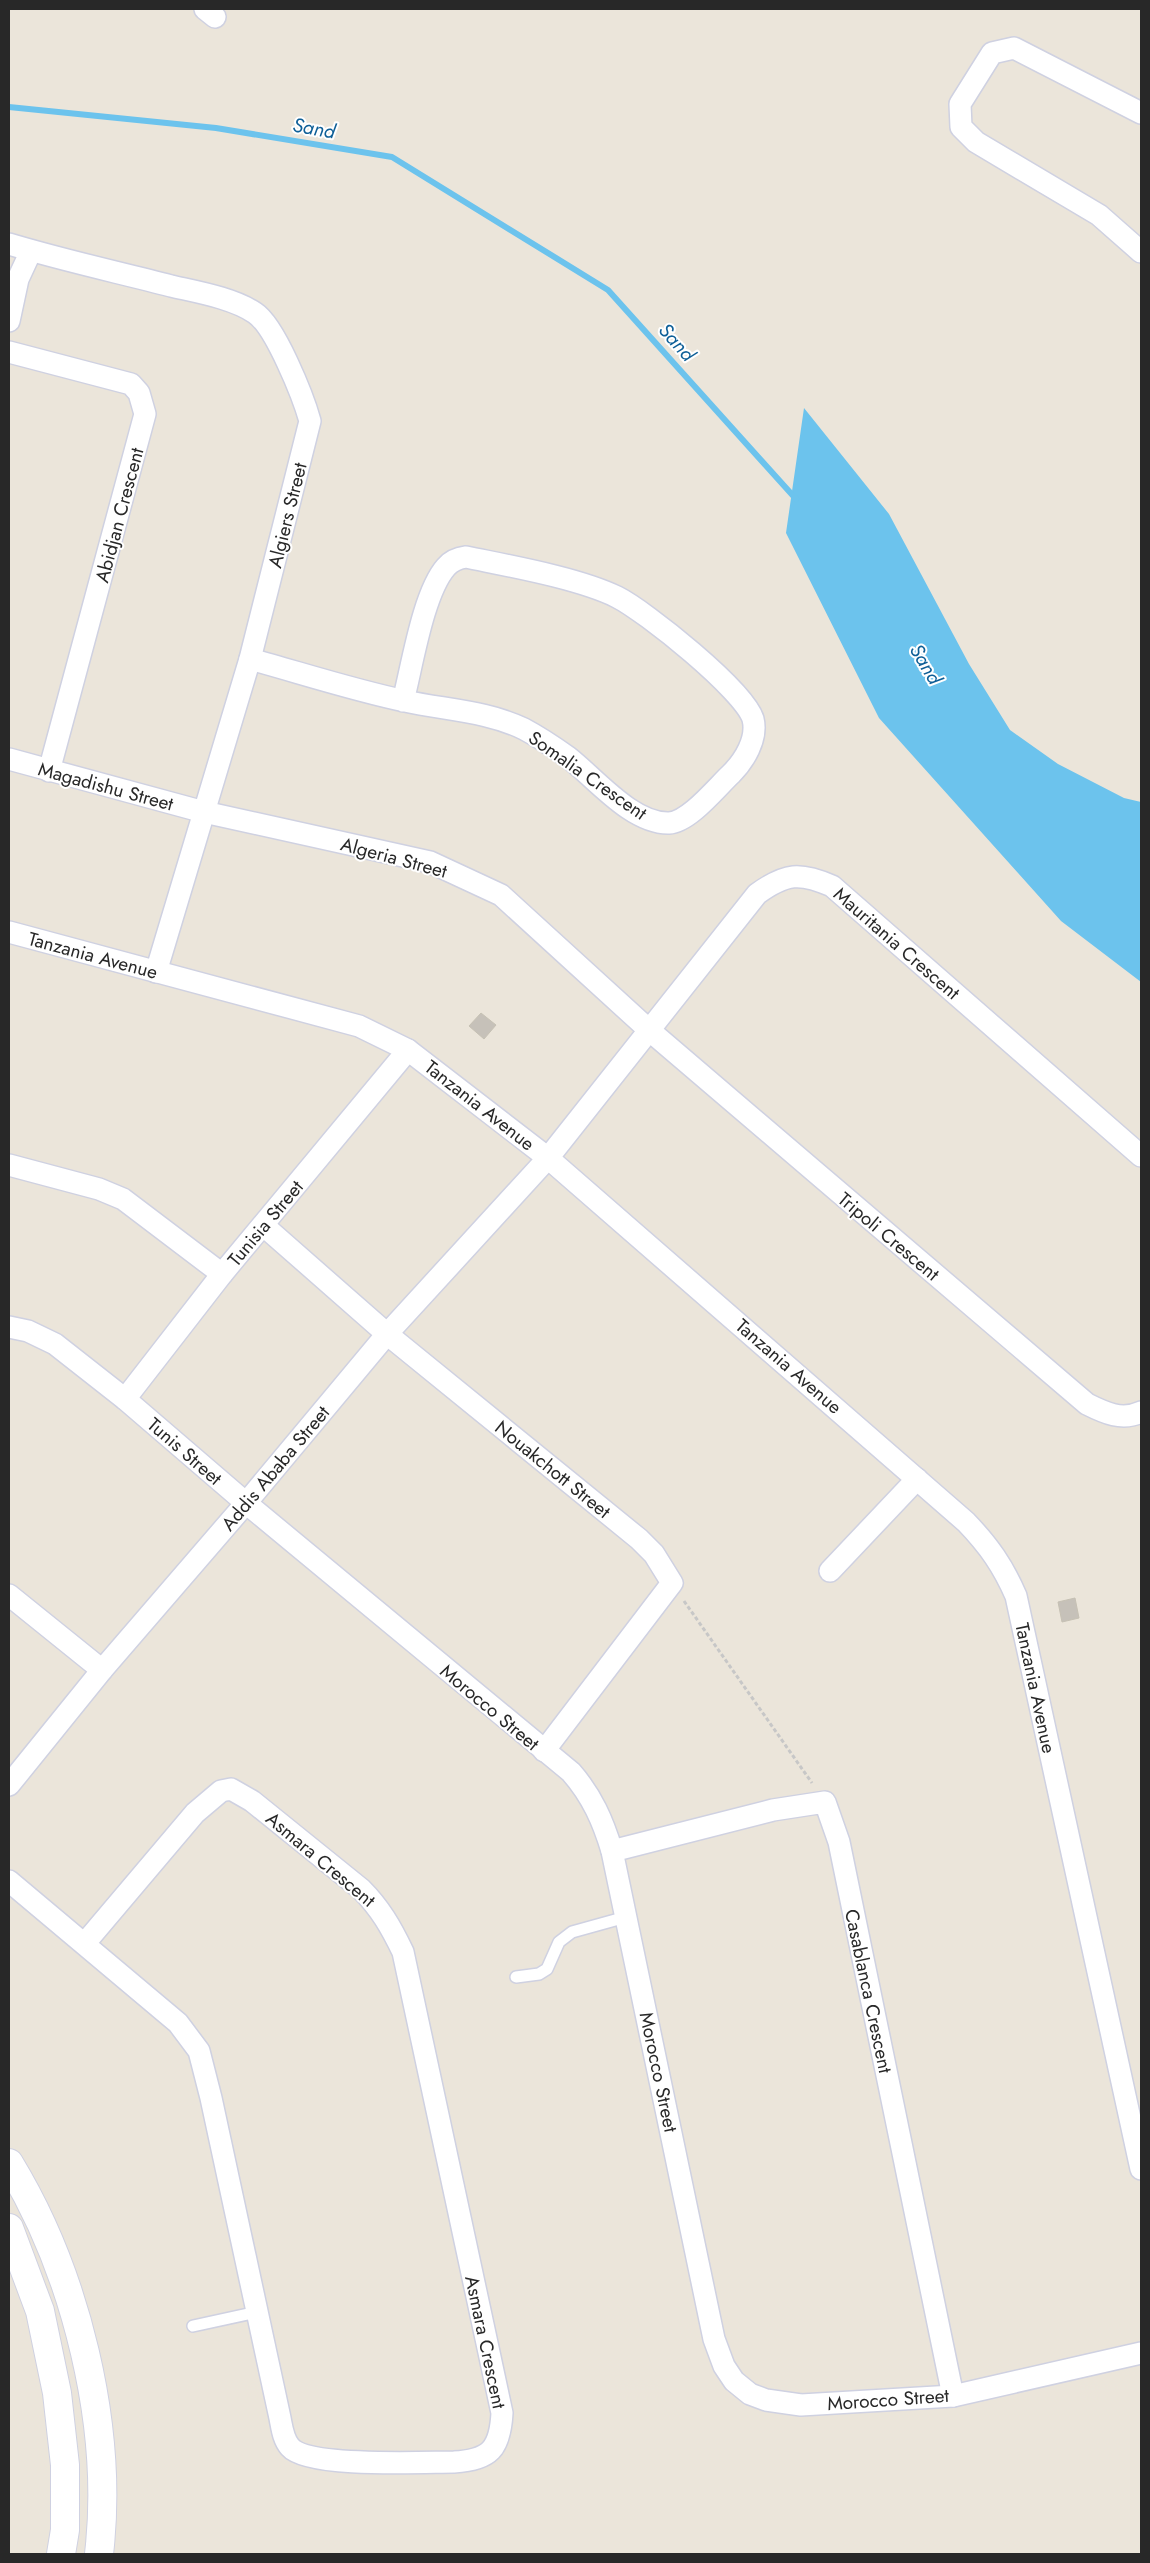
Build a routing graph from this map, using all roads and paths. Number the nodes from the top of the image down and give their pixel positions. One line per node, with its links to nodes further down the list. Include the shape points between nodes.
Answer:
1 (1141, 113): 4 (street, via 1014,48 992,53 960,104 961,127 976,142 1099,215)
2 (9, 244): 3 (street, Algiers Street)
3 (31, 251): 5 (street, via 18,279); 7 (street, Algiers Street, via 219,298 255,313 265,324 285,360 310,421)
4 (1141, 252)
5 (9, 321)
6 (9, 352): 10 (street, Abidjan Crescent, via 131,384 139,393 145,414)
7 (250, 659): 8 (street, Somalia Crescent); 11 (street, Algiers Street)
8 (403, 701): 8 (street, Somalia Crescent, via 490,716 524,729 569,758 634,812 660,822 671,823 690,813 736,769 749,750 753,735 753,720 745,705 717,675 643,613 616,596 576,583 466,557 456,559 446,567 435,585)
9 (9, 759): 10 (street, Magadishu Street)
10 (49, 771): 11 (street, Magadishu Street)
11 (204, 812): 13 (street, Algiers Street); 14 (street, Algeria Street, via 430,862 467,878 501,895)
12 (9, 932): 13 (street, Tanzania Avenue)
13 (156, 972): 15 (street, Tanzania Avenue, via 359,1026)
14 (649, 1030): 16 (street, Mauritania Crescent, via 758,894 774,881 794,875 811,877 832,886 881,927); 17 (street, Mauritania Crescent); 24 (street, Tripoli Crescent, via 1087,1404 1120,1416)
15 (408, 1050): 17 (street, Tanzania Avenue); 19 (street, Tunisia Street)
16 (1141, 1156)
17 (548, 1158): 22 (street, Addis Ababa Street); 25 (street, Tanzania Avenue)
18 (9, 1165): 20 (street, via 99,1189 123,1199)
19 (264, 1226): 20 (street, Tunisia Street); 22 (street, Nouakchott Street)
20 (222, 1274): 23 (street, Tunisia Street)
21 (9, 1327): 23 (street, Tunis Street, via 28,1331 55,1344)
22 (388, 1334): 26 (street, Addis Ababa Street); 28 (street, Nouakchott Street, via 639,1539 654,1554)
23 (125, 1400): 26 (street, Tunis Street)
24 (1141, 1412)
25 (916, 1479): 27 (street); 39 (street, Tanzania Avenue, via 989,1546 1016,1596)
26 (246, 1504): 30 (street, Addis Ababa Street); 31 (street, Morocco Street)
27 (830, 1571)
28 (672, 1583): 31 (street); 33 (path)
29 (9, 1595): 30 (street)
30 (102, 1670): 32 (street, Addis Ababa Street)
31 (544, 1752): 34 (street, Morocco Street, via 582,1785 603,1821)
32 (9, 1785)
33 (825, 1802): 34 (street, via 773,1810); 46 (street, Casablanca Crescent, via 839,1842)
34 (612, 1851): 36 (street, Morocco Street)
35 (9, 1881): 37 (street)
36 (626, 1917): 38 (lane, via 572,1932 559,1942 547,1969 539,1974); 46 (street, Morocco Street, via 714,2339 724,2366 750,2394 800,2405)
37 (85, 1943): 43 (street, Asmara Crescent, via 178,2023 199,2051); 43 (street, Asmara Crescent, via 195,1813 221,1791 231,1789 252,1801 361,1889 390,1924 402,1952 502,2413 501,2434 495,2447 485,2455 454,2462 325,2460 302,2455 291,2448 285,2438)
38 (516, 1977)
39 (1134, 2092): 41 (street, Tanzania Avenue)
40 (9, 2163): 48 (street, via 21,2182 54,2256 81,2335 100,2454 102,2528)
41 (1141, 2169)
42 (9, 2228): 47 (street, via 40,2311 57,2393 65,2465 65,2530)
43 (257, 2312): 44 (lane)
44 (193, 2326)
45 (1141, 2353): 46 (street, Morocco Street)
46 (953, 2396)
47 (61, 2554)
48 (99, 2554)

